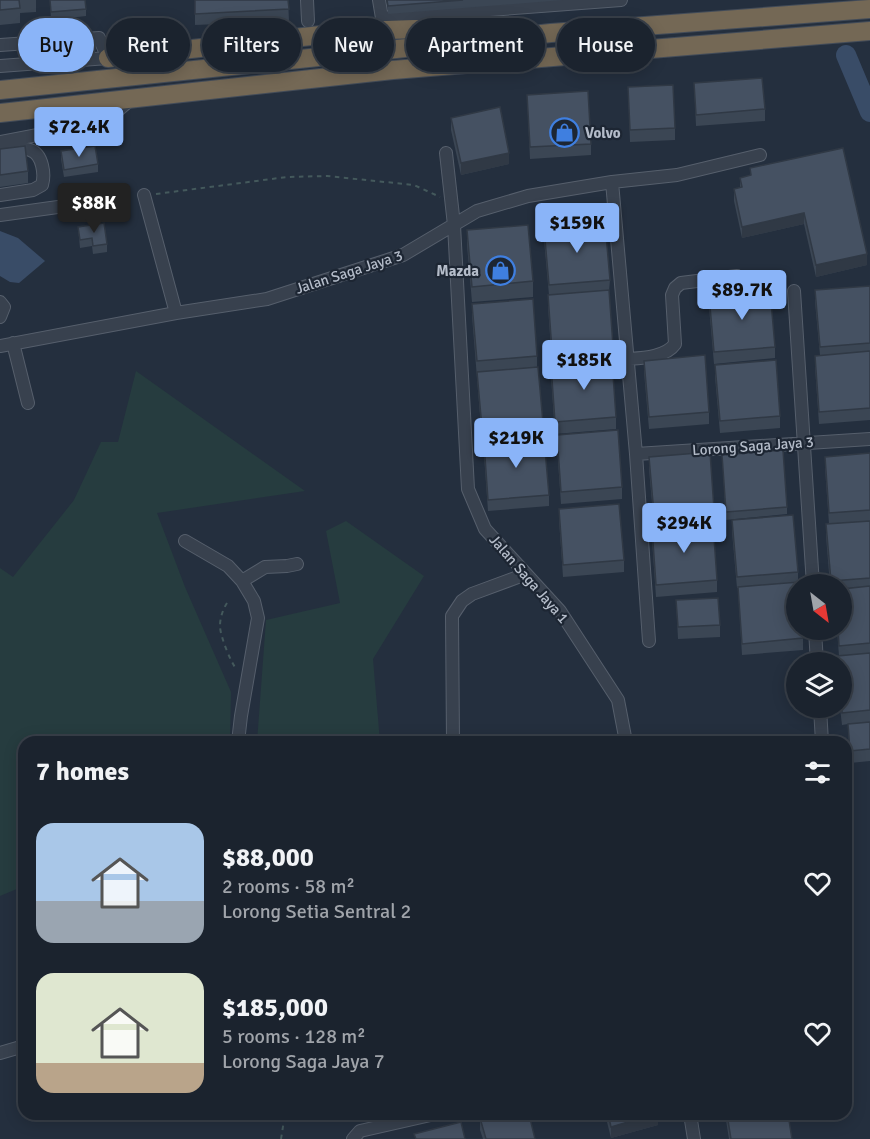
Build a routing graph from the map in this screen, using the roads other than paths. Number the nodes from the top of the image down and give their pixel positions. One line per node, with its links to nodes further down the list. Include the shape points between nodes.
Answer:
1 (307, 0): 5 (street)
2 (379, 0): 3 (street, via 382,18)
3 (621, 0)
4 (870, 9): 7 (highway)
5 (308, 21)
6 (870, 31): 14 (highway, via 449,65)
7 (551, 33): 9 (highway, via 358,31); 13 (highway)
8 (0, 45): 10 (street, via 99,38)
9 (190, 49)
10 (106, 54)
11 (106, 58): 12 (street)
12 (0, 66)
13 (0, 90)
14 (131, 99): 15 (highway); 16 (street, via 95,124)
15 (0, 113)
16 (0, 142)
17 (446, 153): 25 (street, Jalan Saga Jaya 1)
18 (0, 155): 21 (street, via 33,151 42,163 44,179 33,190)
19 (760, 155): 20 (street, Jalan Saga Jaya 3, via 677,175)
20 (612, 182): 25 (street, Jalan Saga Jaya 3, via 528,196 477,211); 33 (street)
21 (0, 194)
22 (144, 195): 29 (street)
23 (115, 199): 24 (street)
24 (0, 215)
25 (454, 225): 29 (street, Jalan Saga Jaya 3, via 403,255 267,299); 40 (street, Jalan Saga Jaya 1, via 468,489 485,529)
26 (737, 276): 33 (street, via 681,283 672,295 675,344 668,351)
27 (794, 291): 36 (street)
28 (0, 302): 30 (street, via 4,308)
29 (176, 313): 31 (street, Jalan Saga Jaya 3)
30 (0, 317)
31 (14, 344): 32 (street, Jalan Saga Jaya 3); 34 (street)
32 (0, 346)
33 (628, 359): 37 (street)
34 (28, 403)
35 (870, 439): 36 (street, Lorong Saga Jaya 3)
36 (805, 443): 37 (street, Lorong Saga Jaya 3); 41 (street)
37 (636, 454): 43 (street)
38 (185, 541): 42 (street, via 228,566)
39 (297, 564): 42 (street, via 265,567)
40 (526, 574): 46 (street, via 472,594 452,616); 47 (street, Jalan Saga Jaya 1, via 560,611 618,700)
41 (812, 574)
42 (242, 581): 45 (street, via 254,601 258,618)
43 (649, 641)
44 (821, 718): 48 (street)
45 (239, 736)
46 (453, 736)
47 (625, 736)
48 (822, 736)
49 (18, 1048): 50 (street)
50 (0, 1053)
51 (409, 1120): 53 (street, via 360,1131)
52 (691, 1120): 54 (street)
53 (353, 1139)
54 (694, 1139)

